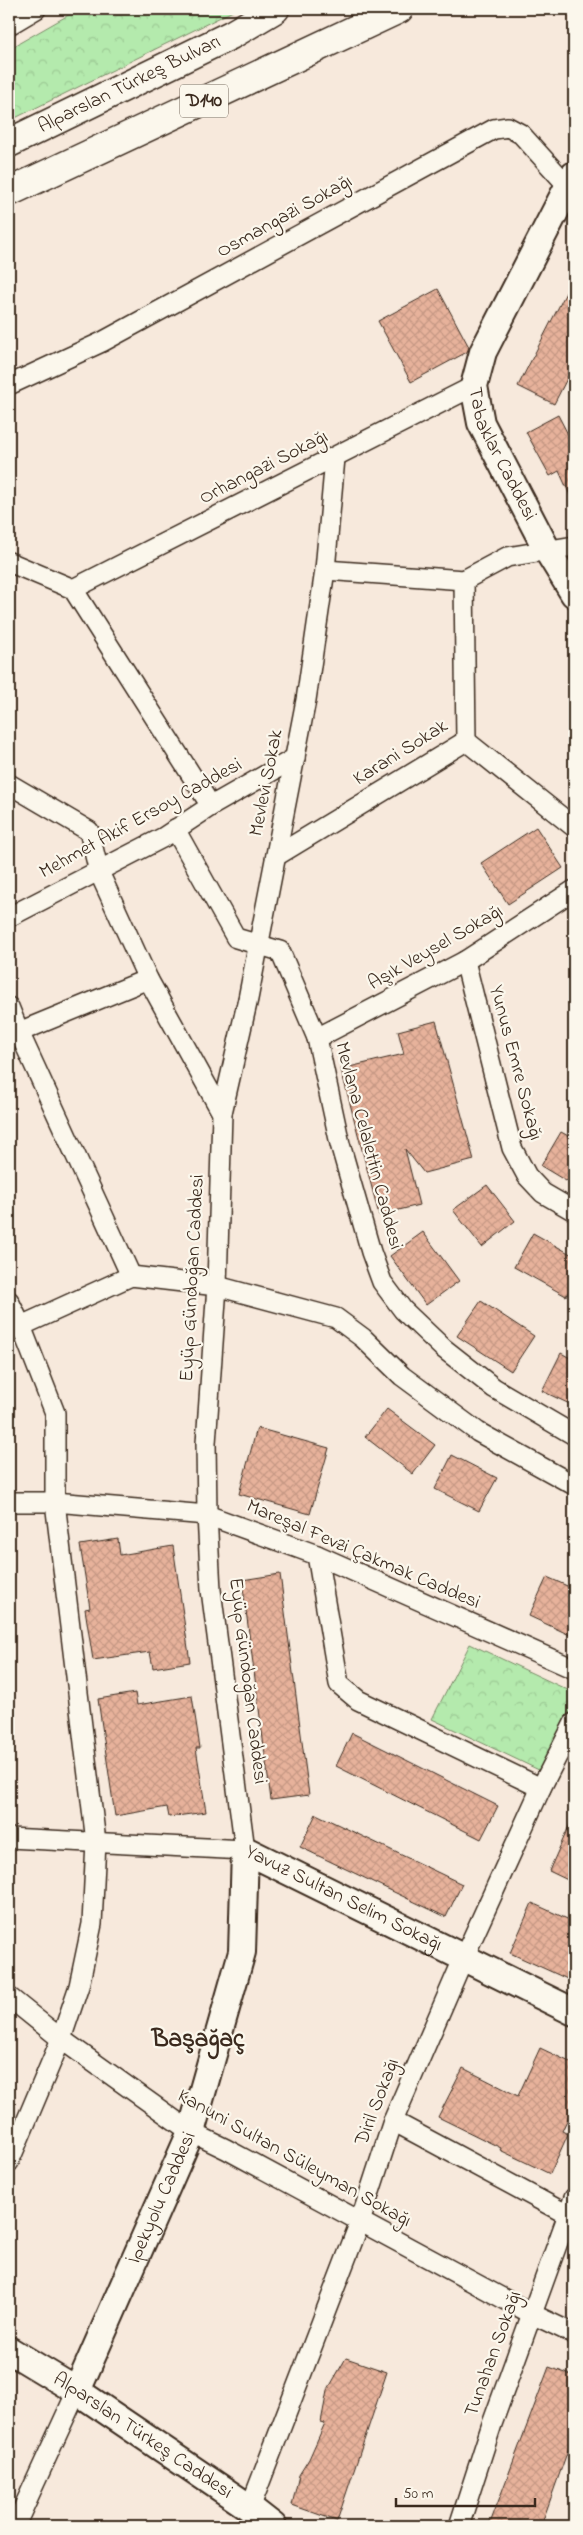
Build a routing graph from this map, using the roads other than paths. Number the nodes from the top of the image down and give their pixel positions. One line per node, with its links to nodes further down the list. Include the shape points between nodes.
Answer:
1 (36, 9): 4 (street)
2 (275, 9): 5 (highway, Alparslan Türkeş Bulvarı / D140, via 231,36)
3 (399, 9): 7 (highway, D140)
4 (9, 26)
5 (9, 143)
6 (571, 180): 8 (street, Osmangazi Sokağı, via 521,134 508,127 494,129 102,342); 9 (street, Tabaklar Caddesi, via 483,352)
7 (9, 192)
8 (9, 385)
9 (474, 386): 10 (street, Orhangazi Sokağı); 12 (street, Tabaklar Caddesi, via 480,423)
10 (335, 458): 14 (street, Mevlevi Sokak); 16 (street, Orhangazi Sokağı)
11 (574, 546): 12 (street)
12 (547, 550): 15 (street, via 507,557); 17 (street, Tabaklar Caddesi)
13 (9, 562): 16 (street)
14 (325, 570): 15 (street); 19 (street, Mevlevi Sokak)
15 (464, 580): 18 (street, Karani Sokak)
16 (73, 589): 21 (street)
17 (574, 594)
18 (466, 741): 22 (street); 24 (street, Karani Sokak)
19 (294, 758): 21 (street, Mehmet Akif Ersoy Caddesi); 24 (street, Mevlevi Sokak)
20 (9, 784): 25 (street, via 90,831)
21 (211, 806): 23 (street, Mehmet Akif Ersoy Caddesi)
22 (574, 827)
23 (175, 829): 25 (street, Mehmet Akif Ersoy Caddesi); 28 (street, Mevlana Celalettin Caddesi, via 236,938)
24 (276, 856): 28 (street, Mevlevi Sokak)
25 (99, 872): 27 (street, Mehmet Akif Ersoy Caddesi); 30 (street)
26 (574, 890): 29 (street, Aşık Veysel Sokağı)
27 (9, 917)
28 (257, 944): 33 (street, Mevlana Celalettin Caddesi, via 280,951); 34 (street, Mevlevi Sokak)
29 (465, 961): 33 (street, Aşık Veysel Sokağı); 35 (street, Yunus Emre Sokağı, via 512,1148 528,1176 543,1193)
30 (148, 979): 32 (street); 34 (street)
31 (9, 1006): 32 (street)
32 (19, 1032): 36 (street)
33 (317, 1038): 40 (street, Mevlana Celalettin Caddesi, via 340,1144 382,1282 403,1310 443,1348 494,1388)
34 (222, 1113): 37 (street, Eyüp Gündoğan Caddesi)
35 (574, 1211)
36 (131, 1276): 37 (street); 39 (street)
37 (217, 1286): 41 (street, via 336,1318 363,1338 402,1376 478,1432); 44 (street, Eyüp Gündoğan Caddesi, via 206,1443)
38 (9, 1301): 39 (street)
39 (21, 1326): 43 (street, via 56,1413)
40 (574, 1435)
41 (574, 1485)
42 (9, 1502): 43 (street, Mareşal Fevzi Çakmak Caddesi)
43 (54, 1502): 44 (street, Mareşal Fevzi Çakmak Caddesi); 50 (street)
44 (207, 1515): 45 (street, Mareşal Fevzi Çakmak Caddesi); 51 (street, Eyüp Gündoğan Caddesi, via 212,1590)
45 (317, 1555): 46 (street, Mareşal Fevzi Çakmak Caddesi); 48 (street, via 339,1684 358,1700)
46 (574, 1669)
47 (574, 1723): 48 (street, Diril Sokağı)
48 (541, 1788): 52 (street, Diril Sokağı)
49 (9, 1838): 50 (street, Yavuz Sultan Selim Sokağı)
50 (96, 1842): 51 (street, Yavuz Sultan Selim Sokağı); 55 (street, via 92,1924 79,1986)
51 (245, 1850): 52 (street, Yavuz Sultan Selim Sokağı); 57 (street, İpekyolu Caddesi, via 242,1952)
52 (464, 1957): 54 (street, Yavuz Sultan Selim Sokağı); 56 (street, Diril Sokağı)
53 (9, 1997): 55 (street, Kanuni Sultan Süleyman Sokağı)
54 (574, 2012)
55 (61, 2039): 57 (street, Kanuni Sultan Süleyman Sokağı); 58 (street)
56 (393, 2121): 59 (street); 60 (street, Diril Sokağı)
57 (191, 2132): 60 (street, Kanuni Sultan Süleyman Sokağı); 64 (street, İpekyolu Caddesi)
58 (9, 2162)
59 (571, 2207): 61 (street, Tunahan Sokağı)
60 (360, 2222): 61 (street, Kanuni Sultan Süleyman Sokağı); 65 (street, Diril Sokağı)
61 (532, 2314): 62 (street, Kanuni Sultan Süleyman Sokağı); 68 (street, Tunahan Sokağı)
62 (574, 2334)
63 (9, 2350): 64 (street, Alparslan Türkeş Caddesi)
64 (77, 2391): 65 (street, Alparslan Türkeş Caddesi); 66 (street, İpekyolu Caddesi)
65 (250, 2508): 67 (street, Alparslan Türkeş Caddesi)
66 (15, 2526)
67 (273, 2526)
68 (459, 2526)

